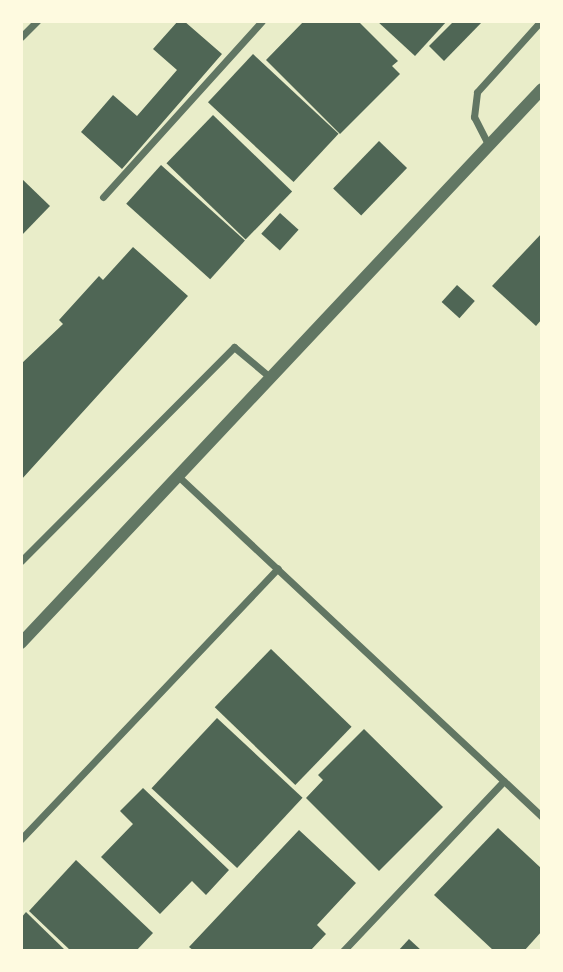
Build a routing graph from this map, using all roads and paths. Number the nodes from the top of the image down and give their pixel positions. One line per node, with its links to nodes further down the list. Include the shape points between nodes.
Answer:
1 (37, 21): 4 (street)
2 (262, 21): 7 (street)
3 (541, 21): 6 (street, via 477,92 474,117)
4 (21, 37)
5 (542, 89): 6 (street)
6 (489, 146): 8 (street)
7 (103, 197)
8 (271, 379): 9 (street); 10 (street, via 234,347)
9 (179, 477): 11 (street); 12 (street)
10 (21, 561)
11 (278, 568): 13 (street); 15 (street)
12 (21, 643)
13 (503, 781): 14 (street); 16 (street)
14 (542, 817)
15 (21, 839)
16 (343, 951)

